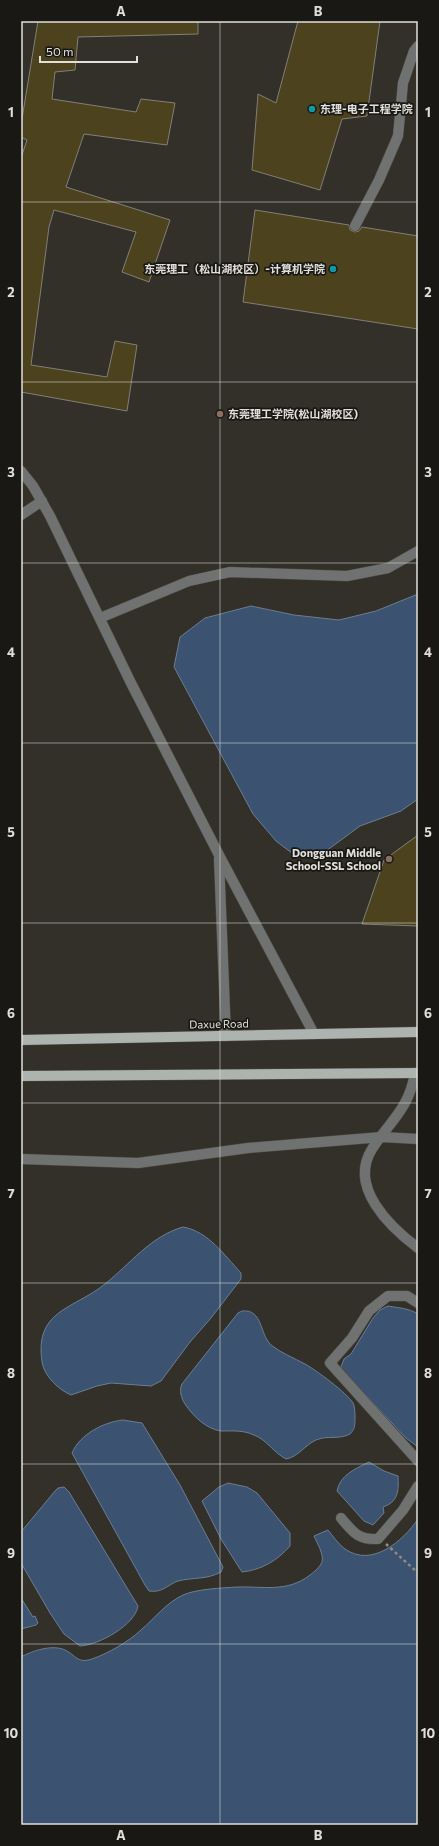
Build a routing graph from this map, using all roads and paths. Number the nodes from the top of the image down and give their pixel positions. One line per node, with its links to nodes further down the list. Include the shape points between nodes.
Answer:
1 (418, 46): 2 (street, via 403,83 398,136)
2 (355, 226)
3 (21, 471): 4 (street)
4 (42, 501): 5 (street); 7 (street)
5 (21, 515)
6 (418, 551): 7 (street, via 388,568 347,576 230,572 188,581)
7 (100, 618): 8 (street)
8 (219, 855): 10 (street); 11 (street)
9 (418, 1032): 10 (main road, Daxue Road)
10 (314, 1034): 11 (main road, Daxue Road)
11 (226, 1036): 12 (main road, Daxue Road)
12 (21, 1040)
13 (416, 1073): 14 (main road); 15 (street, via 405,1106)
14 (21, 1076)
15 (382, 1137): 16 (street); 17 (street, via 248,1148 138,1162); 18 (street, via 366,1162 366,1184 380,1211)
16 (418, 1138)
17 (21, 1160)
18 (418, 1248)
19 (418, 1303): 20 (street, via 407,1296 388,1296 370,1311 352,1338 330,1363)
20 (418, 1461)
21 (418, 1486): 22 (street, via 403,1510 378,1539 368,1540 356,1535)
22 (341, 1518)
23 (385, 1542): 24 (path)
24 (418, 1573)

